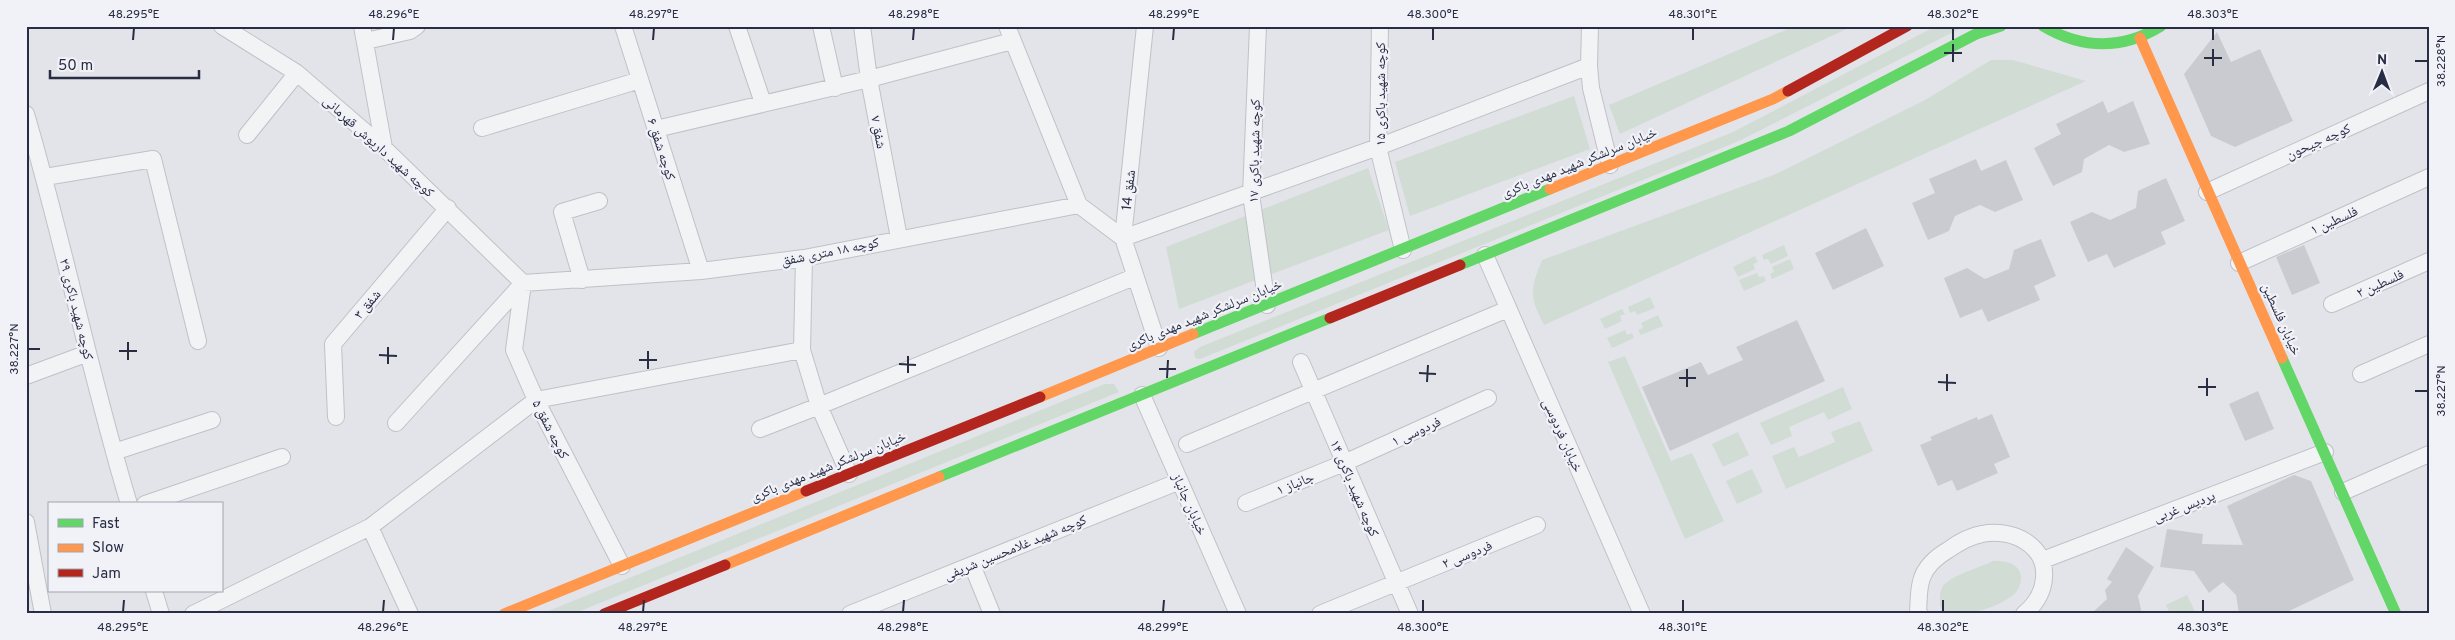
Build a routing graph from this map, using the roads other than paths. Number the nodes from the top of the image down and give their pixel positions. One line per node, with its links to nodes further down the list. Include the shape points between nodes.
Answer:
1 (222, 26): 19 (street, کوچه شهید داریوش قهرمانی)
2 (417, 26): 15 (street, via 410,31)
3 (623, 26): 21 (street, کوچه شفق ۶)
4 (737, 26): 24 (street)
5 (821, 26): 22 (street)
6 (862, 26): 20 (street, شفق ۷)
7 (1145, 26): 40 (street, شفق 14)
8 (1258, 26): 35 (street, کوچه شهید باکری ۱۷)
9 (1380, 26): 29 (street, کوچه شهید باکری ۱۵)
10 (1590, 26): 18 (street)
11 (1907, 26): 31 (main road, خیابان سرلشکر شهید مهدی باکری, via 1773,100)
12 (2001, 26): 42 (main road, via 1976,34 1789,131)
13 (2043, 26): 17 (main road, via 2056,36 2088,45 2120,44)
14 (2161, 26): 17 (main road)
15 (364, 33): 30 (street)
16 (1009, 34): 20 (street); 37 (street)
17 (2140, 38): 34 (main road, خیابان فلسطین)
18 (1588, 66): 29 (street); 31 (street)
19 (297, 73): 28 (street); 30 (street, کوچه شهید داریوش قهرمانی)
20 (869, 79): 22 (street); 39 (street, شفق ۷)
21 (640, 80): 26 (street); 27 (street, کوچه شفق ۶)
22 (834, 88): 24 (street)
23 (2429, 90): 34 (street, کوچه جیحون)
24 (763, 103): 27 (street)
25 (26, 114): 32 (street, کوچه شهید باکری ۲۹)
26 (482, 128)
27 (656, 129): 46 (street, کوچه شفق ۶)
28 (247, 135)
29 (1378, 147): 35 (street); 41 (street, کوچه شهید باکری ۱۵)
30 (384, 148): 38 (street, کوچه شهید داریوش قهرمانی)
31 (1610, 165): 41 (main road, خیابان سرلشکر شهید مهدی باکری)
32 (45, 177): 53 (street, via 153,158); 57 (street, کوچه شهید باکری ۲۹)
33 (2429, 177): 45 (street, فلسطین ۱)
34 (2207, 192): 45 (main road, خیابان فلسطین)
35 (1251, 194): 40 (street); 50 (street, کوچه شهید باکری ۱۷)
36 (599, 201): 48 (street, via 562,212)
37 (1079, 205): 39 (street, کوچه ۱۸ متری شفق); 40 (street)
38 (448, 208): 49 (street, کوچه شهید داریوش قهرمانی); 66 (street, شفق ۳, via 333,344)
39 (899, 238): 43 (street, کوچه ۱۸ متری شفق)
40 (1123, 238): 47 (street, شفق 14)
41 (1403, 250): 50 (main road, خیابان سرلشکر شهید مهدی باکری)
42 (1485, 255): 52 (street, خیابان فردوسی); 62 (main road)
43 (804, 258): 46 (street, کوچه ۱۸ متری شفق); 56 (street)
44 (2429, 261): 51 (street, فلسطین ۲)
45 (2239, 262): 72 (main road, خیابان فلسطین)
46 (701, 271): 48 (street, کوچه ۱۸ متری شفق)
47 (1134, 277): 55 (street, شفق 14); 65 (street)
48 (582, 280): 49 (street, کوچه ۱۸ متری شفق)
49 (523, 283): 64 (street, کوچه شفق ۵, via 514,350); 68 (street)
50 (1267, 304): 55 (main road, خیابان سرلشکر شهید مهدی باکری)
51 (2332, 304)
52 (1508, 309): 61 (street); 102 (street, خیابان فردوسی)
53 (198, 341)
54 (2429, 344): 59 (street)
55 (1158, 348): 62 (main road); 76 (main road, خیابان سرلشکر شهید مهدی باکری)
56 (802, 350): 64 (street); 65 (street)
57 (88, 353): 60 (street); 71 (street, کوچه شهید باکری ۲۹)
58 (1301, 362): 61 (street, کوچه شهید باکری ۱۴)
59 (2361, 374)
60 (26, 376)
61 (1313, 391): 70 (street); 75 (street, کوچه شهید باکری ۱۴)
62 (1142, 395): 77 (street, خیابان جانباز); 96 (main road)
63 (1488, 398): 75 (street, فردوسی ۱)
64 (536, 400): 84 (street); 87 (street, کوچه شفق ۵)
65 (819, 406): 69 (street); 76 (street)
66 (336, 417)
67 (212, 420): 71 (street)
68 (396, 423)
69 (760, 429)
70 (1187, 444)
71 (114, 452): 79 (street, کوچه شهید باکری ۲۹)
72 (2325, 452): 78 (main road, خیابان فلسطین); 85 (street, پردیس غربی)
73 (2429, 454): 78 (street)
74 (282, 457): 80 (street)
75 (1344, 463): 81 (street, جانباز ۱); 88 (street, کوچه شهید باکری ۱۴)
76 (849, 474): 87 (main road, خیابان سرلشکر شهید مهدی باکری)
77 (1180, 481): 86 (street, کوچه شهید غلامحسین شریفی); 99 (street, خیابان جانباز)
78 (2343, 492): 104 (main road, خیابان فلسطین)
79 (128, 502)
80 (151, 502)
81 (1246, 503)
82 (26, 522): 91 (street)
83 (1537, 525): 88 (street, فردوسی ۲)
84 (370, 527): 93 (street); 94 (street)
85 (2043, 560): 90 (street, via 2027,541 2017,536 1983,534 1958,543 1940,554 1922,576); 103 (street, via 2044,580 2039,598)
86 (972, 565): 97 (street, کوچه شهید غلامحسین شریفی); 98 (street)
87 (622, 566): 95 (main road, خیابان سرلشکر شهید مهدی باکری)
88 (1396, 583): 100 (street, فردوسی ۲); 101 (street, کوچه شهید باکری ۱۴)
89 (154, 592): 92 (street)
90 (1917, 613)
91 (43, 614)
92 (161, 614)
93 (193, 614)
94 (410, 614)
95 (504, 614)
96 (604, 614)
97 (850, 614)
98 (992, 614)
99 (1238, 614)
100 (1320, 614)
101 (1410, 614)
102 (1642, 614)
103 (2024, 614)
104 (2396, 614)

